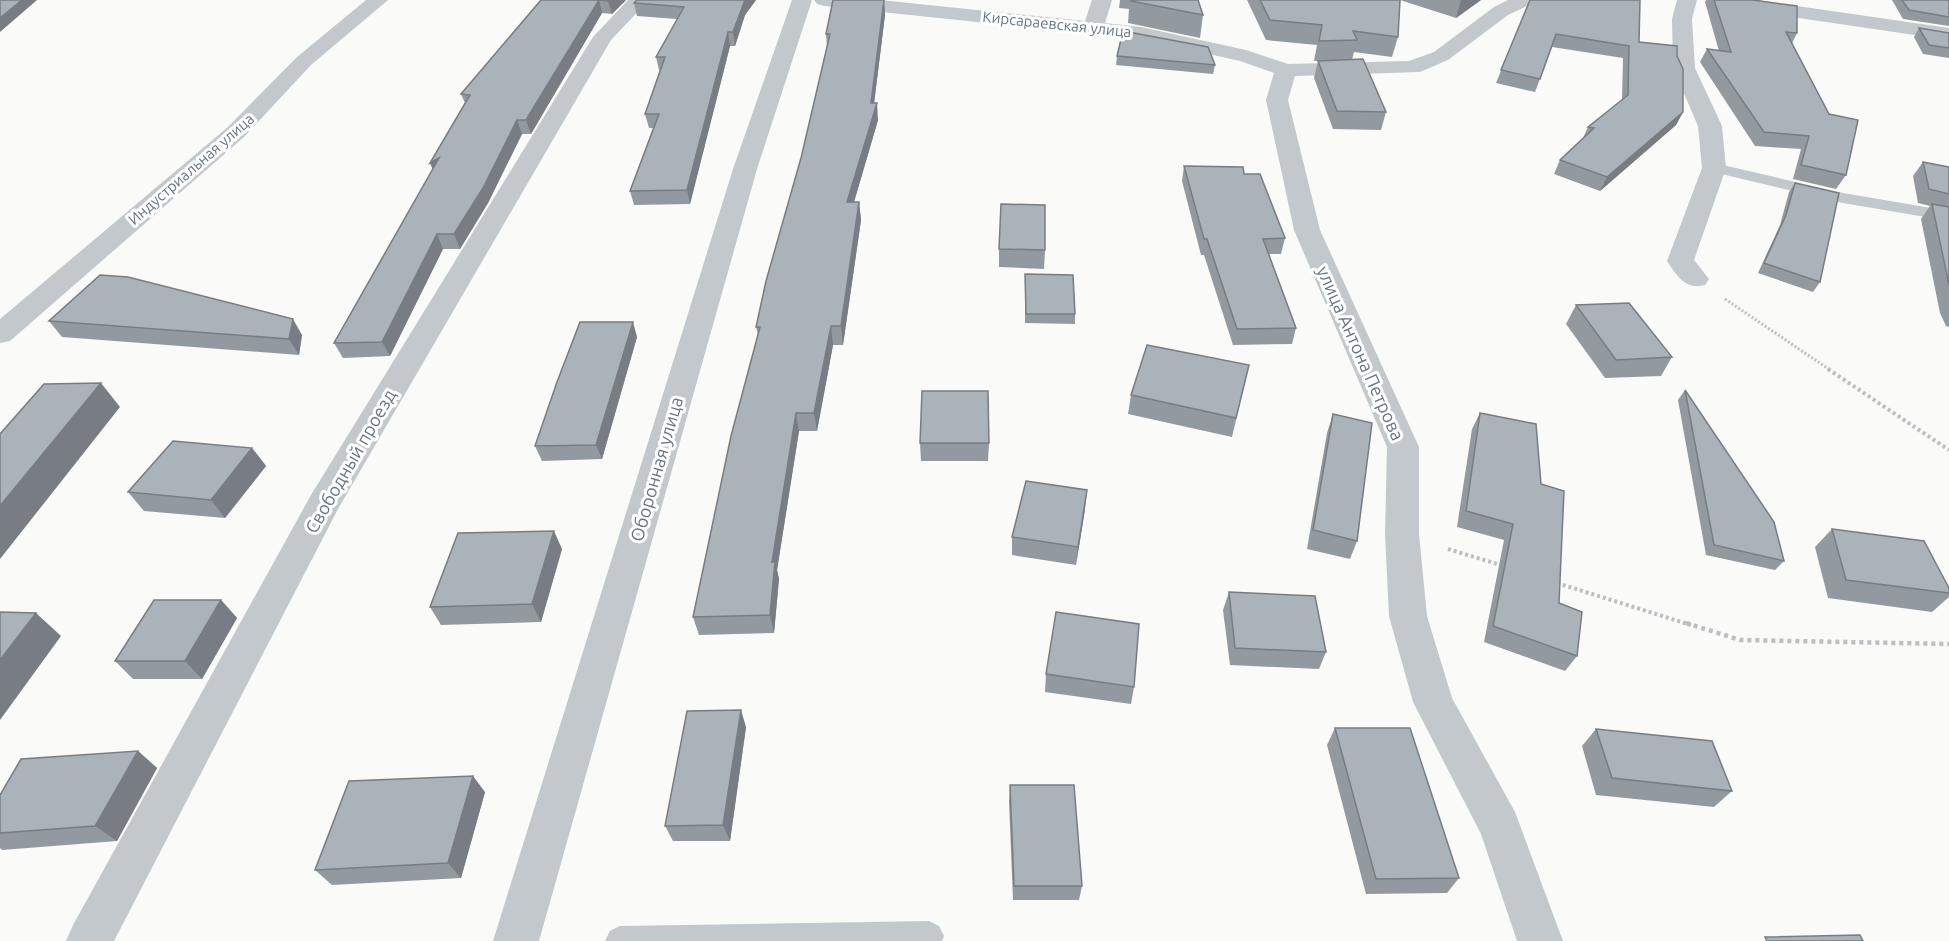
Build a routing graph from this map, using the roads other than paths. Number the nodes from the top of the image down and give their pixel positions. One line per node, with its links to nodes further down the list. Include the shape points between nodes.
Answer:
1 (378, 0): 15 (street, Индустриальная улица, via 304,61 236,132)
2 (639, 0): 17 (street, Свободный проезд, via 603,37 323,504)
3 (802, 0): 18 (street, Оборонная улица, via 741,180)
4 (824, 0): 9 (street, Кирсараевская улица)
5 (1102, 0): 9 (street)
6 (1524, 0): 11 (street, via 1501,11 1442,56 1412,67)
7 (1687, 0): 12 (street, via 1682,19 1684,68 1710,126)
8 (1721, 0): 10 (street)
9 (1093, 28): 11 (street, Кирсараевская улица, via 1207,46)
10 (1949, 34)
11 (1286, 70): 20 (street, улица Антона Петрова, via 1276,100 1307,230 1403,447 1402,534 1408,616 1433,702 1500,827)
12 (1714, 168): 13 (lane, via 1844,198); 14 (street, via 1680,261)
13 (1949, 216)
14 (1695, 279)
15 (0, 334)
16 (929, 936): 19 (lane)
17 (89, 941)
18 (516, 941)
19 (620, 941)
20 (1540, 941)

